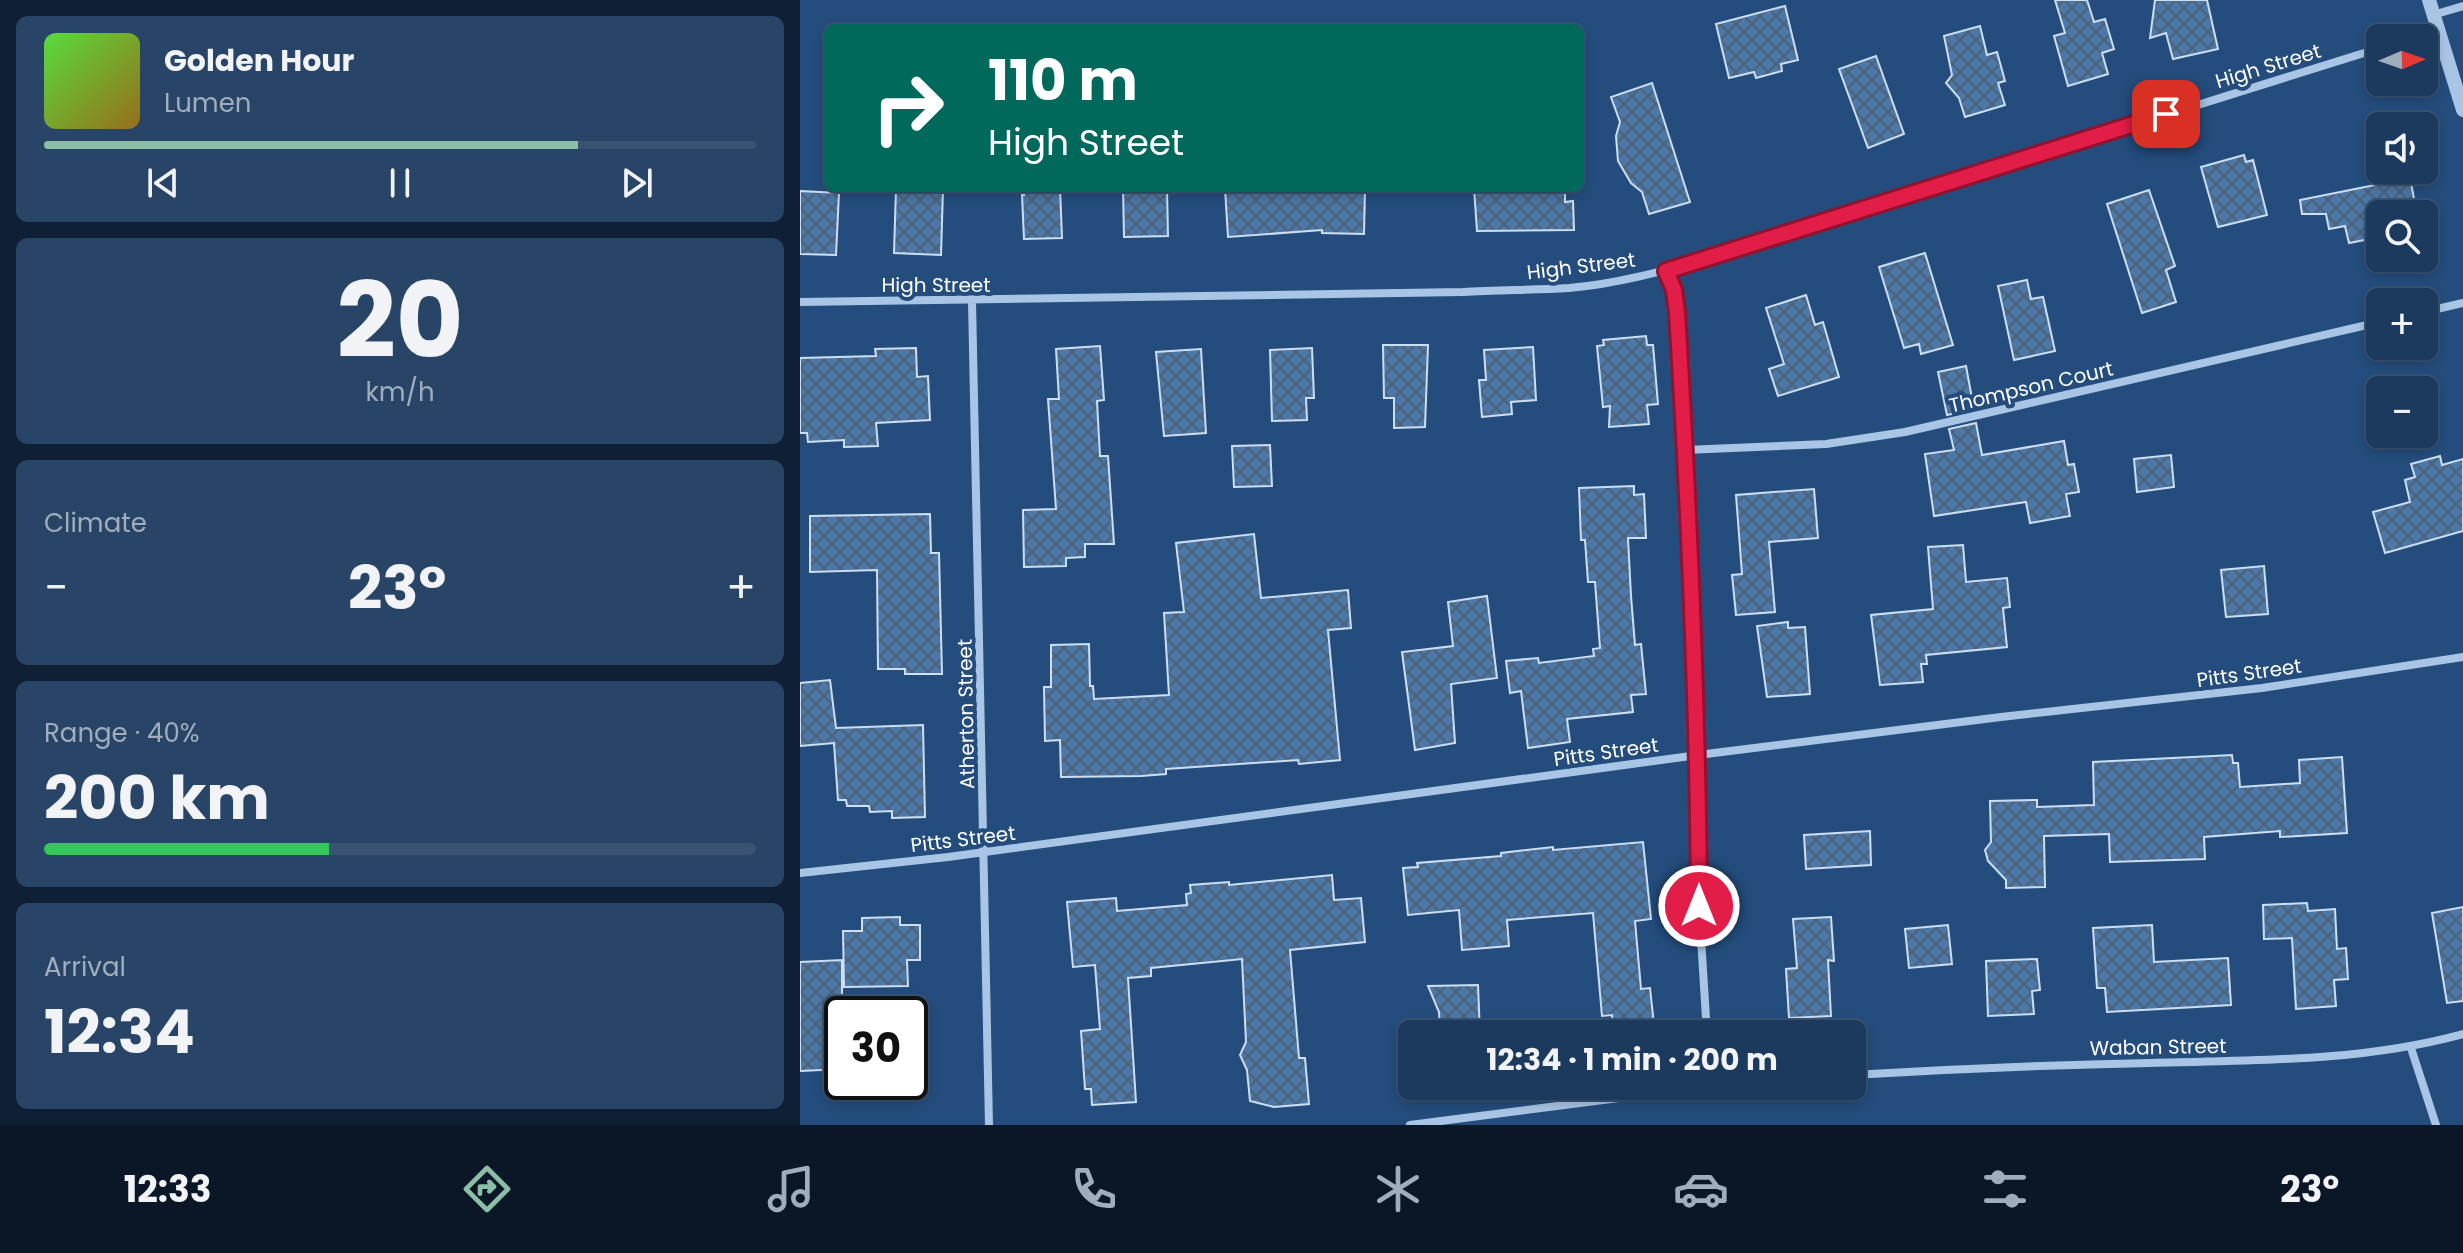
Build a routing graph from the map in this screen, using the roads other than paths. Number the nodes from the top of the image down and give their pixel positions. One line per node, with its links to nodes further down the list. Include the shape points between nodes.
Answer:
1 (2463, 6): 2 (street)
2 (2433, 15): 4 (street)
3 (2366, 52): 5 (street, High Street)
4 (2463, 110)
5 (1666, 271): 6 (street, High Street, via 1571,287 1463,292); 11 (street, via 1677,312)
6 (972, 301): 7 (street, High Street); 14 (street, Atherton Street)
7 (800, 302)
8 (2463, 303): 9 (street)
9 (2438, 309)
10 (2366, 325): 11 (street, Thompson Court, via 1892,434 1826,444)
11 (1685, 450): 13 (street)
12 (2463, 657): 13 (street, Pitts Street, via 2262,688)
13 (1698, 755): 14 (street, Pitts Street); 16 (street)
14 (985, 852): 15 (street, Pitts Street); 21 (street, Atherton Street)
15 (800, 873)
16 (1706, 1020)
17 (2463, 1034): 18 (street, Waban Street)
18 (2411, 1048): 19 (street, Waban Street, via 2298,1060); 23 (street)
19 (1866, 1074)
20 (1604, 1100): 22 (street)
21 (989, 1125)
22 (1410, 1125)
23 (2436, 1125)

